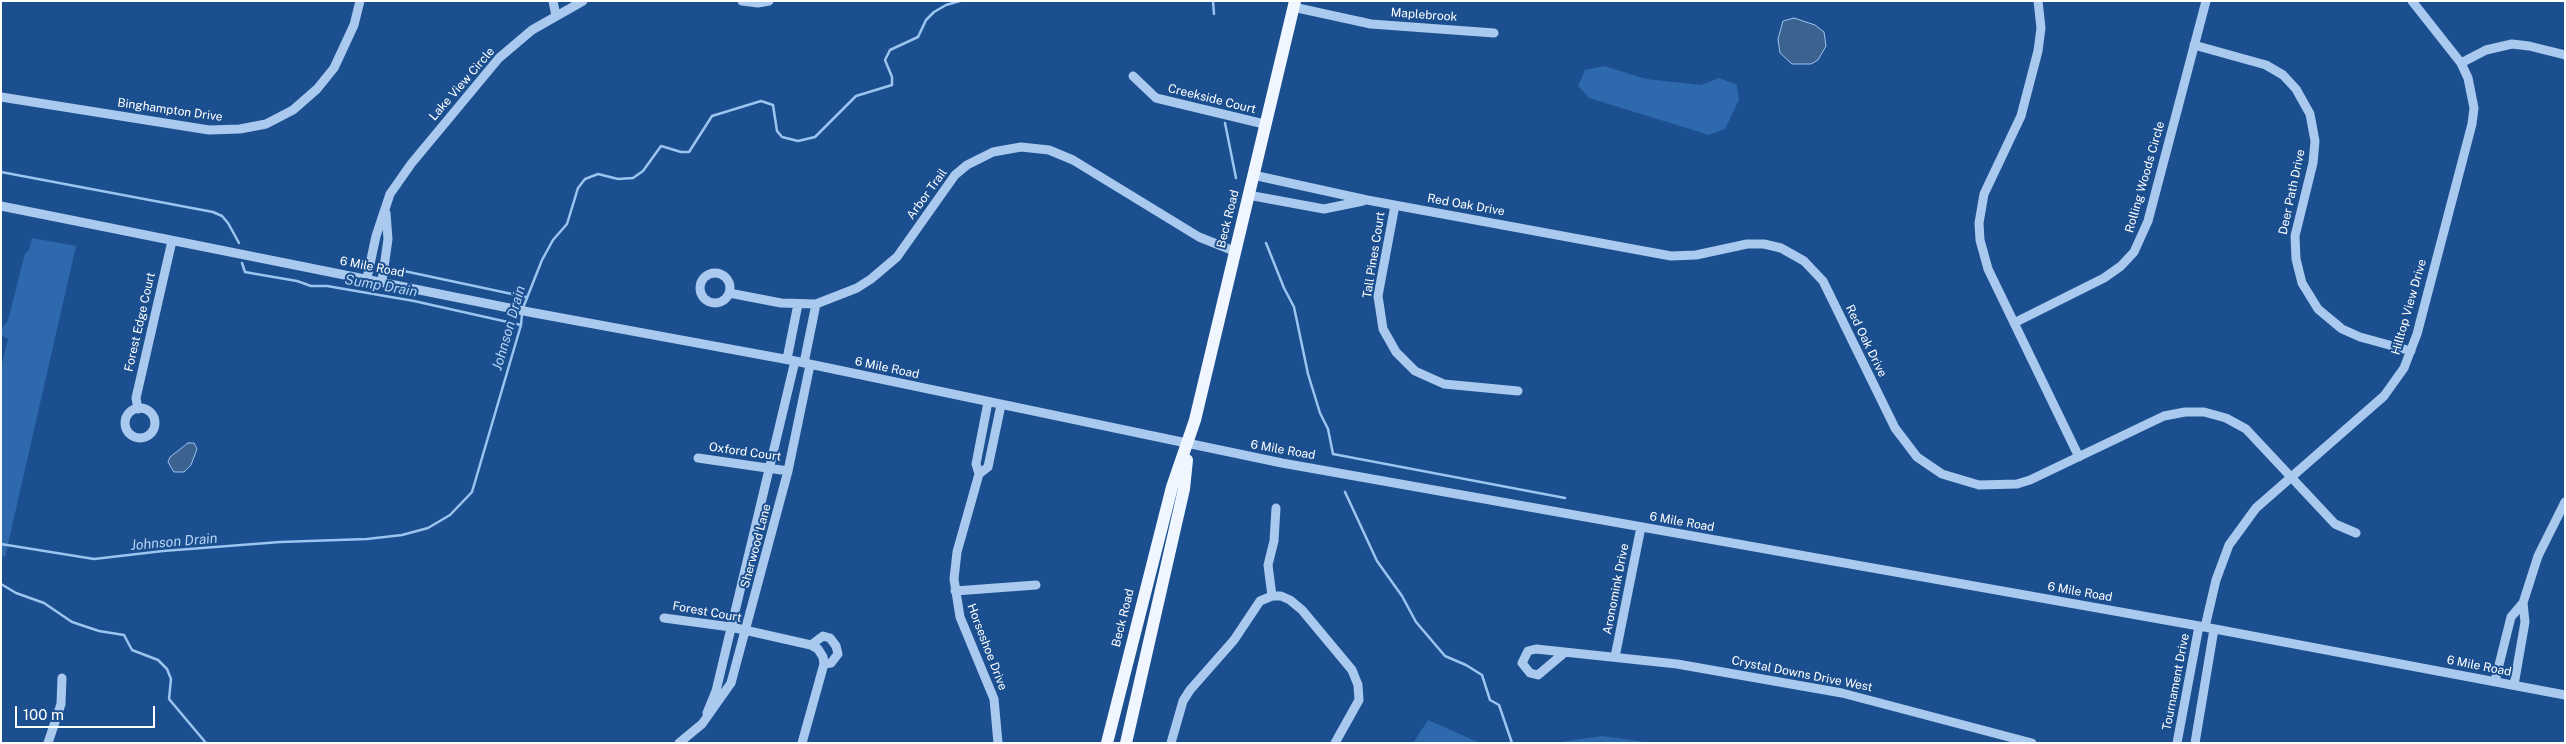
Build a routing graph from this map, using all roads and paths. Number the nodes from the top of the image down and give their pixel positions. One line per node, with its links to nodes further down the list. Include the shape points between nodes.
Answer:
1 (360, 1): 16 (street, Binghampton Drive, via 354,25 334,68 298,106 266,124 240,130 209,130)
2 (553, 1): 10 (street)
3 (583, 1): 10 (street, Lake View Circle)
4 (742, 1): 5 (street, via 758,4)
5 (769, 1)
6 (2038, 1): 31 (street, via 2041,28 2036,60 2020,116 1986,189 1979,223 1985,259)
7 (2206, 1): 12 (street, Rolling Woods Circle)
8 (2412, 1): 14 (street, Hilltop View Drive)
9 (1294, 4): 11 (street, Maplebrook, via 1371,24); 17 (main road, Beck Road)
10 (556, 16): 23 (street, Lake View Circle, via 532,30 492,65 396,184)
11 (1494, 33)
12 (2194, 45): 31 (street, Rolling Woods Circle, via 2148,221 2134,252 2104,278); 32 (street, Deer Path Drive, via 2266,65 2283,75 2296,89 2310,114 2315,141 2313,163 2295,236 2302,283 2318,308 2342,329)
13 (2565, 55): 14 (street, via 2512,44 2486,50)
14 (2461, 63): 32 (street, Hilltop View Drive, via 2472,93 2472,124)
15 (1133, 76): 17 (street, Creekside Court, via 1156,98)
16 (1, 97)
17 (1264, 124): 18 (main road, Beck Road)
18 (1253, 175): 19 (main road, Beck Road); 20 (street, Red Oak Drive)
19 (1248, 195): 20 (street, Red Oak Drive, via 1324,209); 25 (main road, Beck Road)
20 (1367, 200): 21 (street, Red Oak Drive)
21 (1395, 205): 34 (street, Tall Pines Court, via 1378,296 1383,329 1396,352 1415,371 1444,384); 39 (street, Red Oak Drive, via 1670,256 1696,255 1747,244 1781,248 1804,261 1823,281 1895,428 1909,449 1927,465 1962,482 2000,486 2030,480)
22 (1, 206): 24 (street, 6 Mile Road)
23 (386, 208): 26 (street, Lake View Circle); 27 (street, Lake View Circle, via 388,239)
24 (172, 241): 26 (street, 6 Mile Road); 37 (street, Forest Edge Court, via 136,398)
25 (1234, 251): 30 (street, Arbor Trail, via 1199,236 1072,160 1049,150 1013,148 993,152 955,175 907,244 872,279 838,297); 38 (main road, Beck Road)
26 (367, 278): 27 (street, 6 Mile Road)
27 (382, 281): 33 (street, 6 Mile Road, via 517,310)
28 (729, 293): 29 (street, Arbor Trail)
29 (798, 304): 30 (street, Arbor Trail); 33 (street)
30 (816, 304): 33 (street)
31 (2014, 323): 39 (street)
32 (2411, 351): 44 (street, Hilltop View Drive, via 2399,377 2384,396)
33 (799, 362): 35 (street, 6 Mile Road); 41 (street, Sherwood Lane); 42 (street, Sherwood Lane)
34 (1518, 390)
35 (988, 402): 36 (street, 6 Mile Road); 43 (street, Horseshoe Drive, via 976,464)
36 (1001, 405): 38 (street, 6 Mile Road); 43 (street, Horseshoe Drive, via 988,467)
37 (138, 409)
38 (1188, 443): 47 (street, 6 Mile Road, via 1282,463); 71 (main road, Beck Road, via 1172,487); 72 (main road, Beck Road, via 1184,489)
39 (2079, 457): 44 (street, Red Oak Drive, via 2164,416 2204,412 2226,418 2246,430)
40 (698, 458): 41 (street, Oxford Court)
41 (771, 468): 42 (street, Oxford Court); 54 (street, Sherwood Lane)
42 (788, 471): 57 (street, Sherwood Lane)
43 (979, 474): 50 (street, Horseshoe Drive, via 956,552)
44 (2289, 478): 48 (street, Red Oak Drive, via 2335,524); 55 (street, Hilltop View Drive, via 2256,508 2229,546)
45 (2565, 502): 52 (street, via 2538,556)
46 (1276, 508): 51 (street, via 1274,541 1268,565)
47 (1641, 527): 55 (street, 6 Mile Road); 60 (street, Aronomink Drive)
48 (2356, 533)
49 (1036, 585): 50 (street)
50 (955, 591): 70 (street, Horseshoe Drive, via 960,617 994,699)
51 (1272, 596): 73 (street, via 1260,601 1234,640 1190,690 1183,701); 74 (street, via 1290,600 1302,610 1352,670 1359,700)
52 (2523, 603): 63 (street, via 2511,617); 64 (street, via 2526,622)
53 (664, 618): 54 (street, Forest Court)
54 (731, 627): 57 (street, Forest Court); 66 (street, Sherwood Lane, via 716,691)
55 (2202, 627): 56 (street, 6 Mile Road); 76 (street, Tournament Drive)
56 (2214, 629): 63 (street, 6 Mile Road); 77 (street)
57 (747, 632): 58 (street, Forest Court); 66 (street, Sherwood Lane, via 731,683)
58 (811, 645): 61 (street, via 823,657); 61 (street, via 823,636 830,638 836,646 838,654 831,663)
59 (1564, 653): 60 (street, Crystal Downs Drive West)
60 (1616, 656): 75 (street, Crystal Downs Drive West, via 1816,688)
61 (824, 664): 69 (street)
62 (62, 678): 67 (street, via 61,704)
63 (2495, 681): 64 (street, 6 Mile Road)
64 (2514, 685): 65 (street, 6 Mile Road)
65 (2565, 695)
66 (702, 724): 68 (street, Sherwood Lane)
67 (48, 743)
68 (679, 743)
69 (802, 743)
70 (998, 743)
71 (1107, 743)
72 (1126, 743)
73 (1171, 743)
74 (1335, 743)
75 (2032, 743)
76 (2177, 743)
77 (2195, 743)

